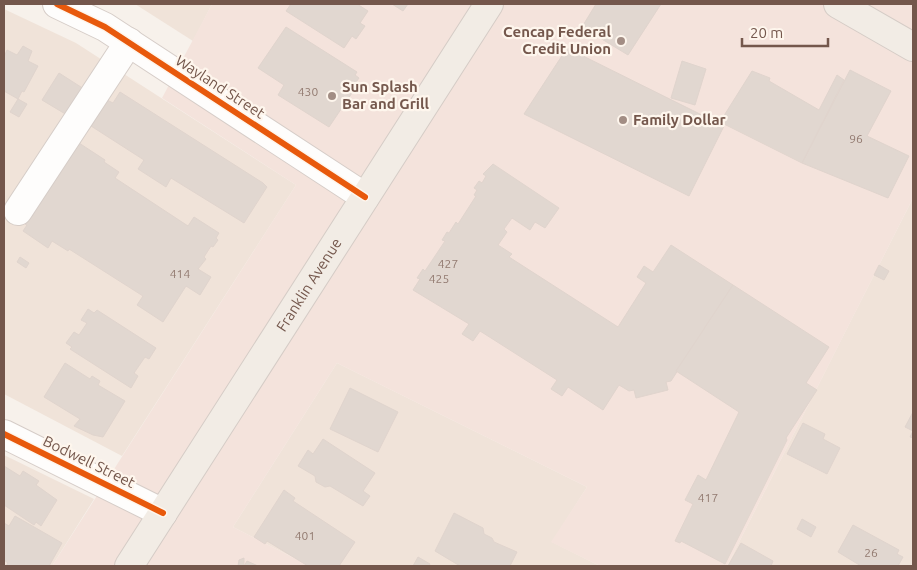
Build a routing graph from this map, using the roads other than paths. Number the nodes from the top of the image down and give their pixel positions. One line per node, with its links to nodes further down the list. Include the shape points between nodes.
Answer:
1 (57, 4): 4 (street, Wayland Street)
2 (489, 4): 6 (main road, Franklin Avenue)
3 (838, 4): 5 (main road)
4 (129, 42): 6 (street, Wayland Street); 7 (street)
5 (913, 47)
6 (365, 197): 9 (main road, Franklin Avenue)
7 (18, 211)
8 (4, 434): 9 (street, Bodwell Street)
9 (163, 513): 10 (main road, Franklin Avenue)
10 (129, 566)

